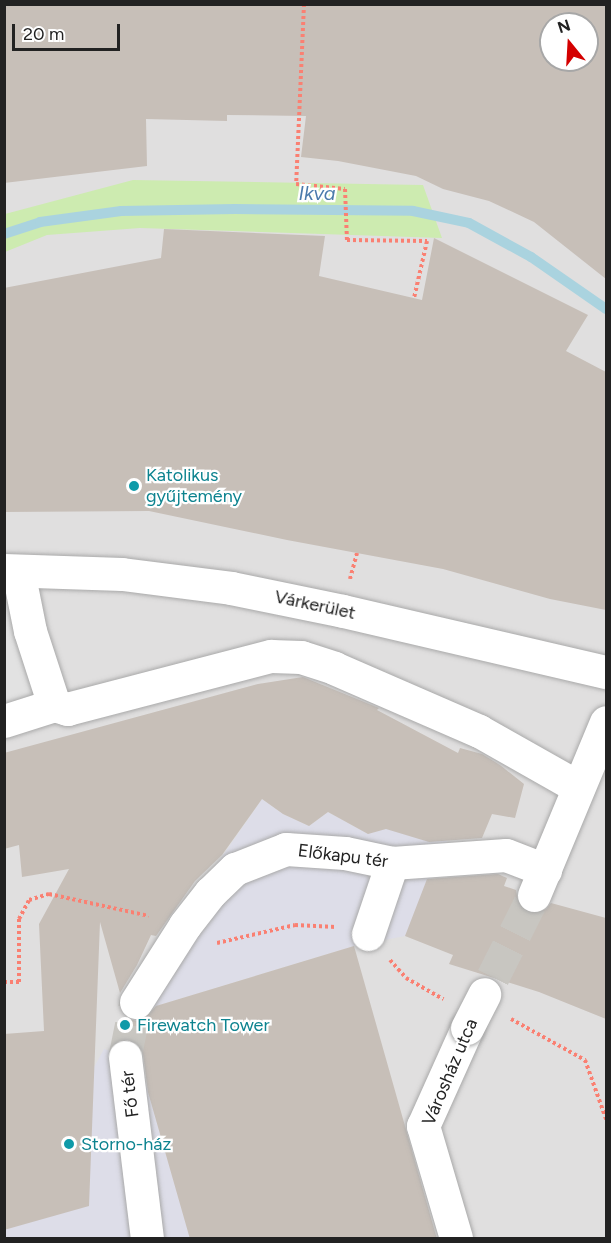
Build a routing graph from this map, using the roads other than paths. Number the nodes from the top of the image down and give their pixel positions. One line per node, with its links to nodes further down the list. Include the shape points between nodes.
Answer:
1 (11, 571): 2 (street, Várkerület, via 122,574 231,588 343,610); 3 (street, Várkerület)
2 (606, 672)
3 (54, 705): 4 (street); 7 (street, via 67,709 271,656 301,657 479,731)
4 (4, 721)
5 (606, 722): 6 (street)
6 (599, 759): 7 (street)
7 (578, 787): 8 (street, Előkapu tér, via 540,883 506,855)
8 (392, 863): 9 (street); 11 (street, Előkapu tér, via 345,853 286,849 235,869 185,925)
9 (368, 934)
10 (493, 996): 14 (street, Városház utca, bridge, via 466,1028 423,1126)
11 (136, 1002)
12 (125, 1057): 13 (street, Fő tér)
13 (147, 1239)
14 (456, 1239)

